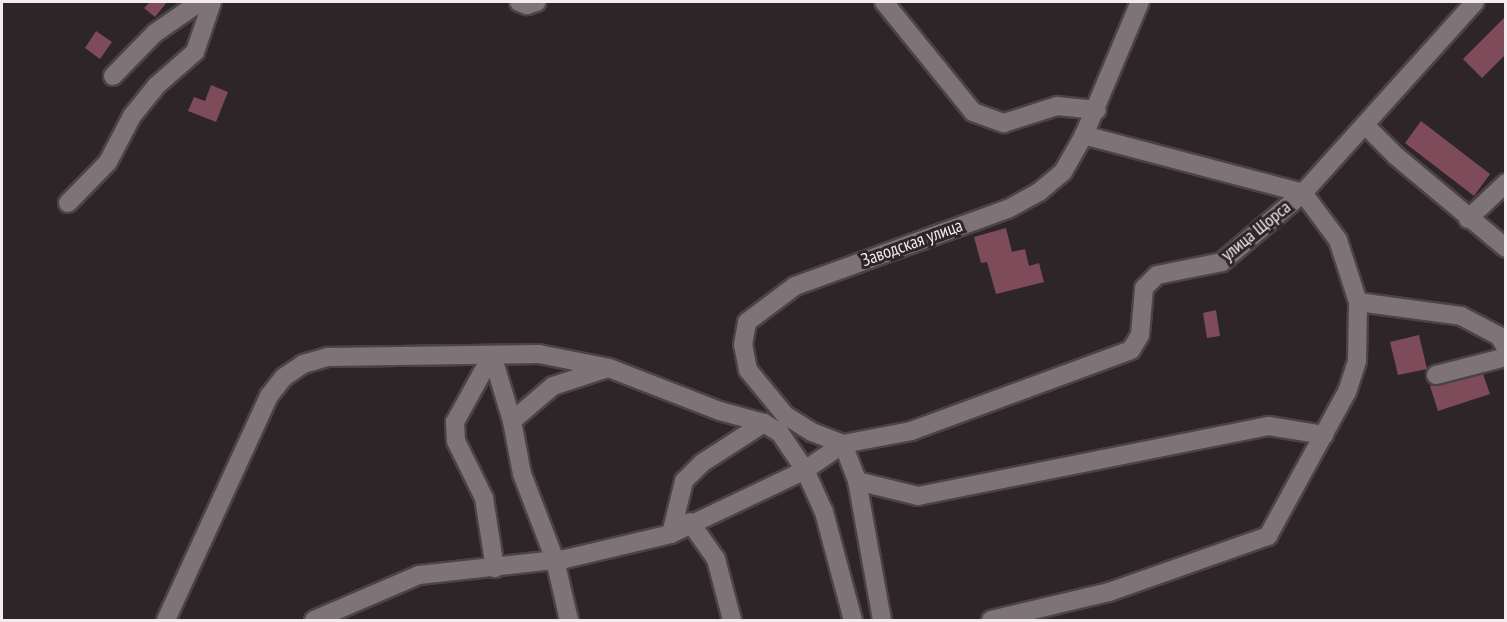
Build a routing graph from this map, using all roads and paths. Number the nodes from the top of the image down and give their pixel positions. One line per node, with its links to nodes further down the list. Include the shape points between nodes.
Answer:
1 (200, 2): 8 (street, via 155,33)
2 (212, 2): 14 (street, via 195,52 156,86 132,116 108,162)
3 (519, 2): 4 (street)
4 (537, 2)
5 (884, 2): 9 (street, via 973,112 1004,123 1057,106)
6 (1140, 2): 9 (street, Заводская улица)
7 (1475, 2): 10 (street, улица Щорса, via 1429,48)
8 (113, 76)
9 (1097, 110): 11 (street, Заводская улица)
10 (1365, 125): 13 (street, улица Щорса); 15 (street)
11 (1084, 135): 13 (street); 26 (street, Заводская улица, via 1063,172 1039,192 1008,209 795,286 747,322 743,345 748,370 785,415 812,432)
12 (1506, 183): 15 (street)
13 (1303, 193): 17 (street, via 1338,240); 26 (street, улица Щорса, via 1222,262 1157,275 1144,288 1140,335 1131,350 911,431)
14 (68, 203)
15 (1468, 219): 16 (street)
16 (1506, 248)
17 (1358, 302): 18 (street, via 1461,316 1499,336); 25 (street, via 1357,362 1347,392)
18 (1506, 348)
19 (492, 355): 21 (street, via 538,354); 23 (street); 32 (street, via 455,422 456,441 484,498); 33 (street, via 328,357 303,364 284,377 269,396)
20 (1506, 357): 22 (street)
21 (609, 368): 23 (street, via 553,386); 24 (street, via 720,411)
22 (1436, 375)
23 (512, 421): 31 (street, via 522,474)
24 (764, 423): 27 (street, via 780,433); 30 (street, via 702,464 684,481)
25 (1324, 435): 28 (street, via 1269,426 918,496); 39 (street, via 1268,537 1109,592)
26 (843, 444): 27 (street); 28 (street)
27 (805, 470): 29 (street); 37 (street, via 824,512)
28 (857, 481): 38 (street)
29 (690, 522): 30 (street); 36 (street, via 716,559)
30 (671, 534): 31 (street)
31 (555, 560): 32 (street); 35 (street)
32 (495, 568): 34 (street, via 419,575)
33 (166, 621)
34 (314, 621)
35 (569, 621)
36 (732, 621)
37 (853, 621)
38 (882, 621)
39 (991, 621)

